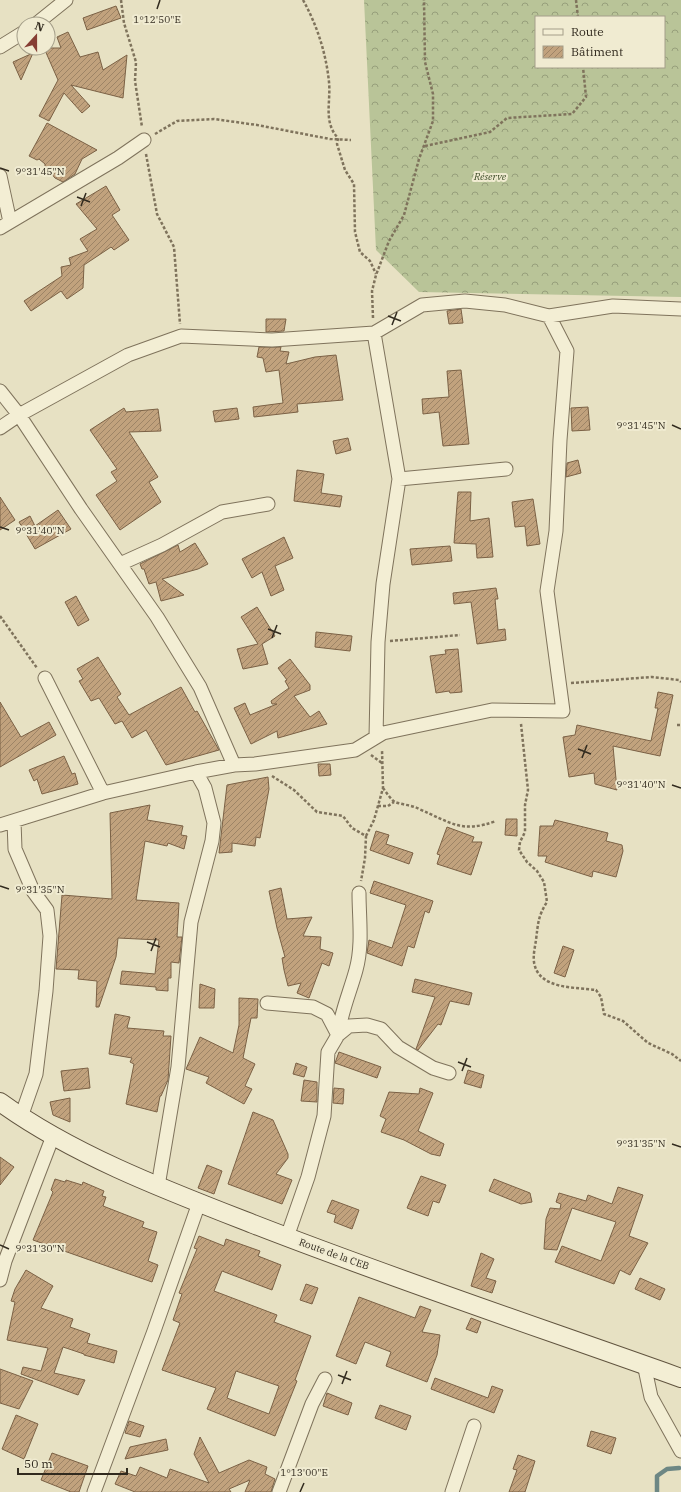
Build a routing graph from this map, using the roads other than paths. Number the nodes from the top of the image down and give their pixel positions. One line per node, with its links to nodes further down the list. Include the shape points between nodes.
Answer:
1 (66, 0): 2 (street)
2 (46, 16)
3 (16, 37): 4 (street)
4 (0, 47)
5 (144, 140): 7 (street)
6 (0, 176): 7 (street)
7 (5, 225)
8 (681, 309): 9 (street, via 613,306)
9 (549, 316): 10 (street, via 505,305 465,301 422,305); 19 (street, via 567,351 556,531 547,591 563,711 492,710)
10 (374, 333): 12 (street, via 272,340 181,336 128,355); 15 (street)
11 (0, 391): 12 (street)
12 (19, 415): 13 (street); 17 (street)
13 (0, 428)
14 (506, 468): 15 (street)
15 (399, 479): 19 (street, via 383,584 378,642)
16 (268, 504): 17 (street, via 222,512 162,545)
17 (120, 564): 20 (street, via 200,687)
18 (45, 678): 22 (street)
19 (379, 735): 20 (street, via 355,750)
20 (234, 765): 21 (street)
21 (196, 772): 22 (street); 32 (street, via 205,788 214,823 212,841 191,922 178,1067)
22 (103, 793): 23 (street)
23 (14, 821): 24 (street); 30 (street, via 16,848 33,891 47,910 50,936 36,1074)
24 (0, 824)
25 (359, 893): 27 (street, via 360,934 357,969 340,1020)
26 (267, 1003): 27 (street, via 314,1007 327,1014)
27 (338, 1035): 28 (street, via 349,1026 368,1025 381,1029 398,1047 433,1068); 34 (street, via 328,1052 324,1116 308,1177)
28 (449, 1073)
29 (0, 1102): 30 (main road, Route de la CEB)
30 (21, 1117): 31 (main road, Route de la CEB)
31 (53, 1136): 32 (main road, Route de la CEB); 35 (street)
32 (158, 1186): 33 (main road, Route de la CEB)
33 (199, 1203): 34 (main road, Route de la CEB); 41 (street)
34 (287, 1237): 36 (main road, Route de la CEB)
35 (0, 1280)
36 (644, 1364): 37 (main road, Route de la CEB); 40 (street, via 651,1397)
37 (681, 1378)
38 (324, 1379): 42 (street)
39 (474, 1426): 43 (street)
40 (681, 1451)
41 (94, 1492)
42 (279, 1492)
43 (452, 1492)

